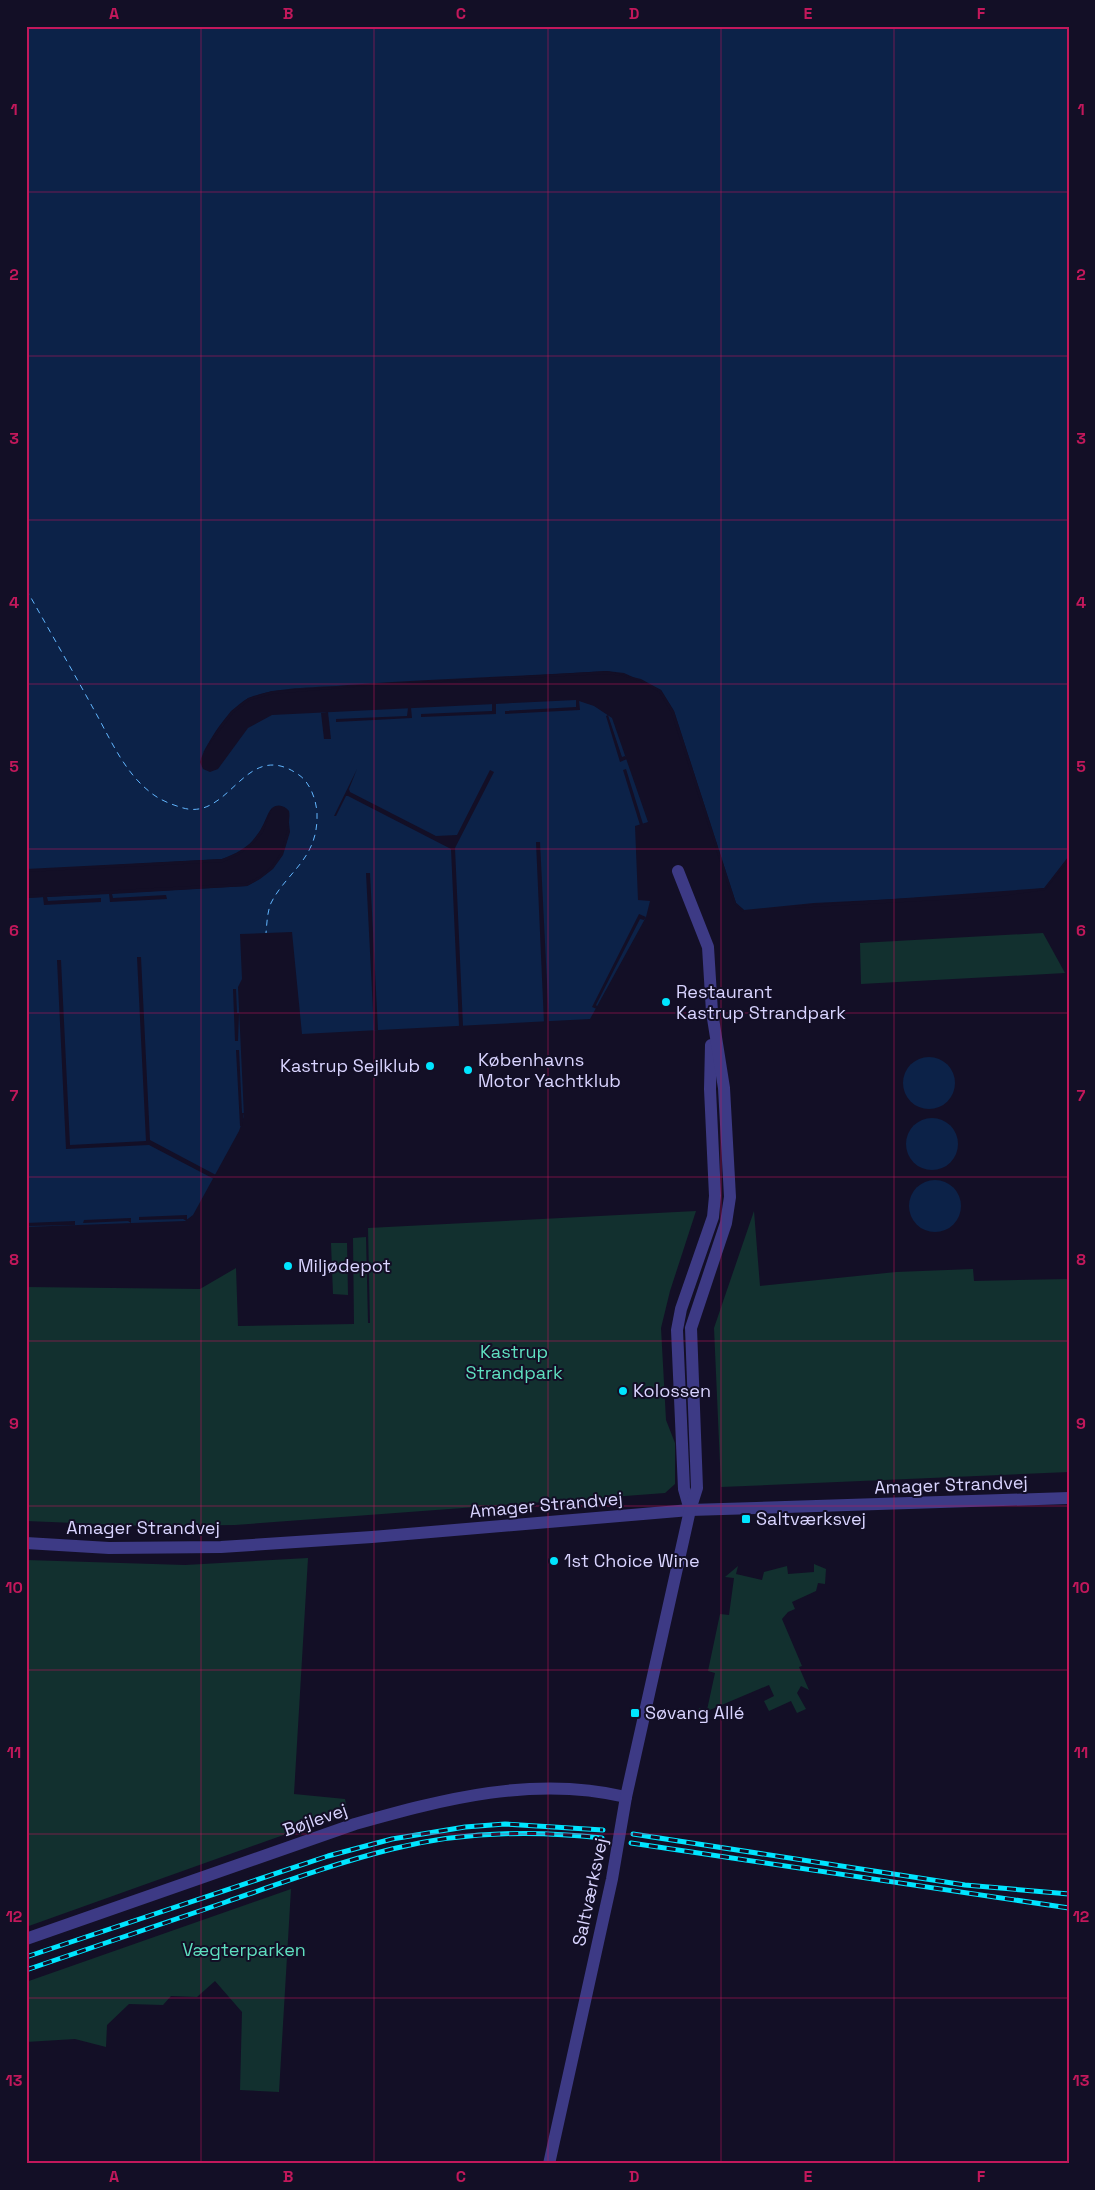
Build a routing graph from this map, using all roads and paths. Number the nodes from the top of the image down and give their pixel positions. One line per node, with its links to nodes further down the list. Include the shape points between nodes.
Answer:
1 (678, 871): 3 (street, via 708,947 712,1012 724,1088 730,1197 726,1223 691,1328 697,1488)
2 (1069, 1498): 3 (street, Amager Strandvej)
3 (690, 1510): 4 (street, Amager Strandvej, via 224,1546 108,1548); 5 (street, Saltværksvej)
4 (26, 1543)
5 (626, 1797): 6 (street, Bøjlevej, via 594,1789 524,1788 486,1792 417,1807 355,1824); 7 (street, Saltværksvej, via 612,1879)
6 (26, 1939)
7 (549, 2164)

